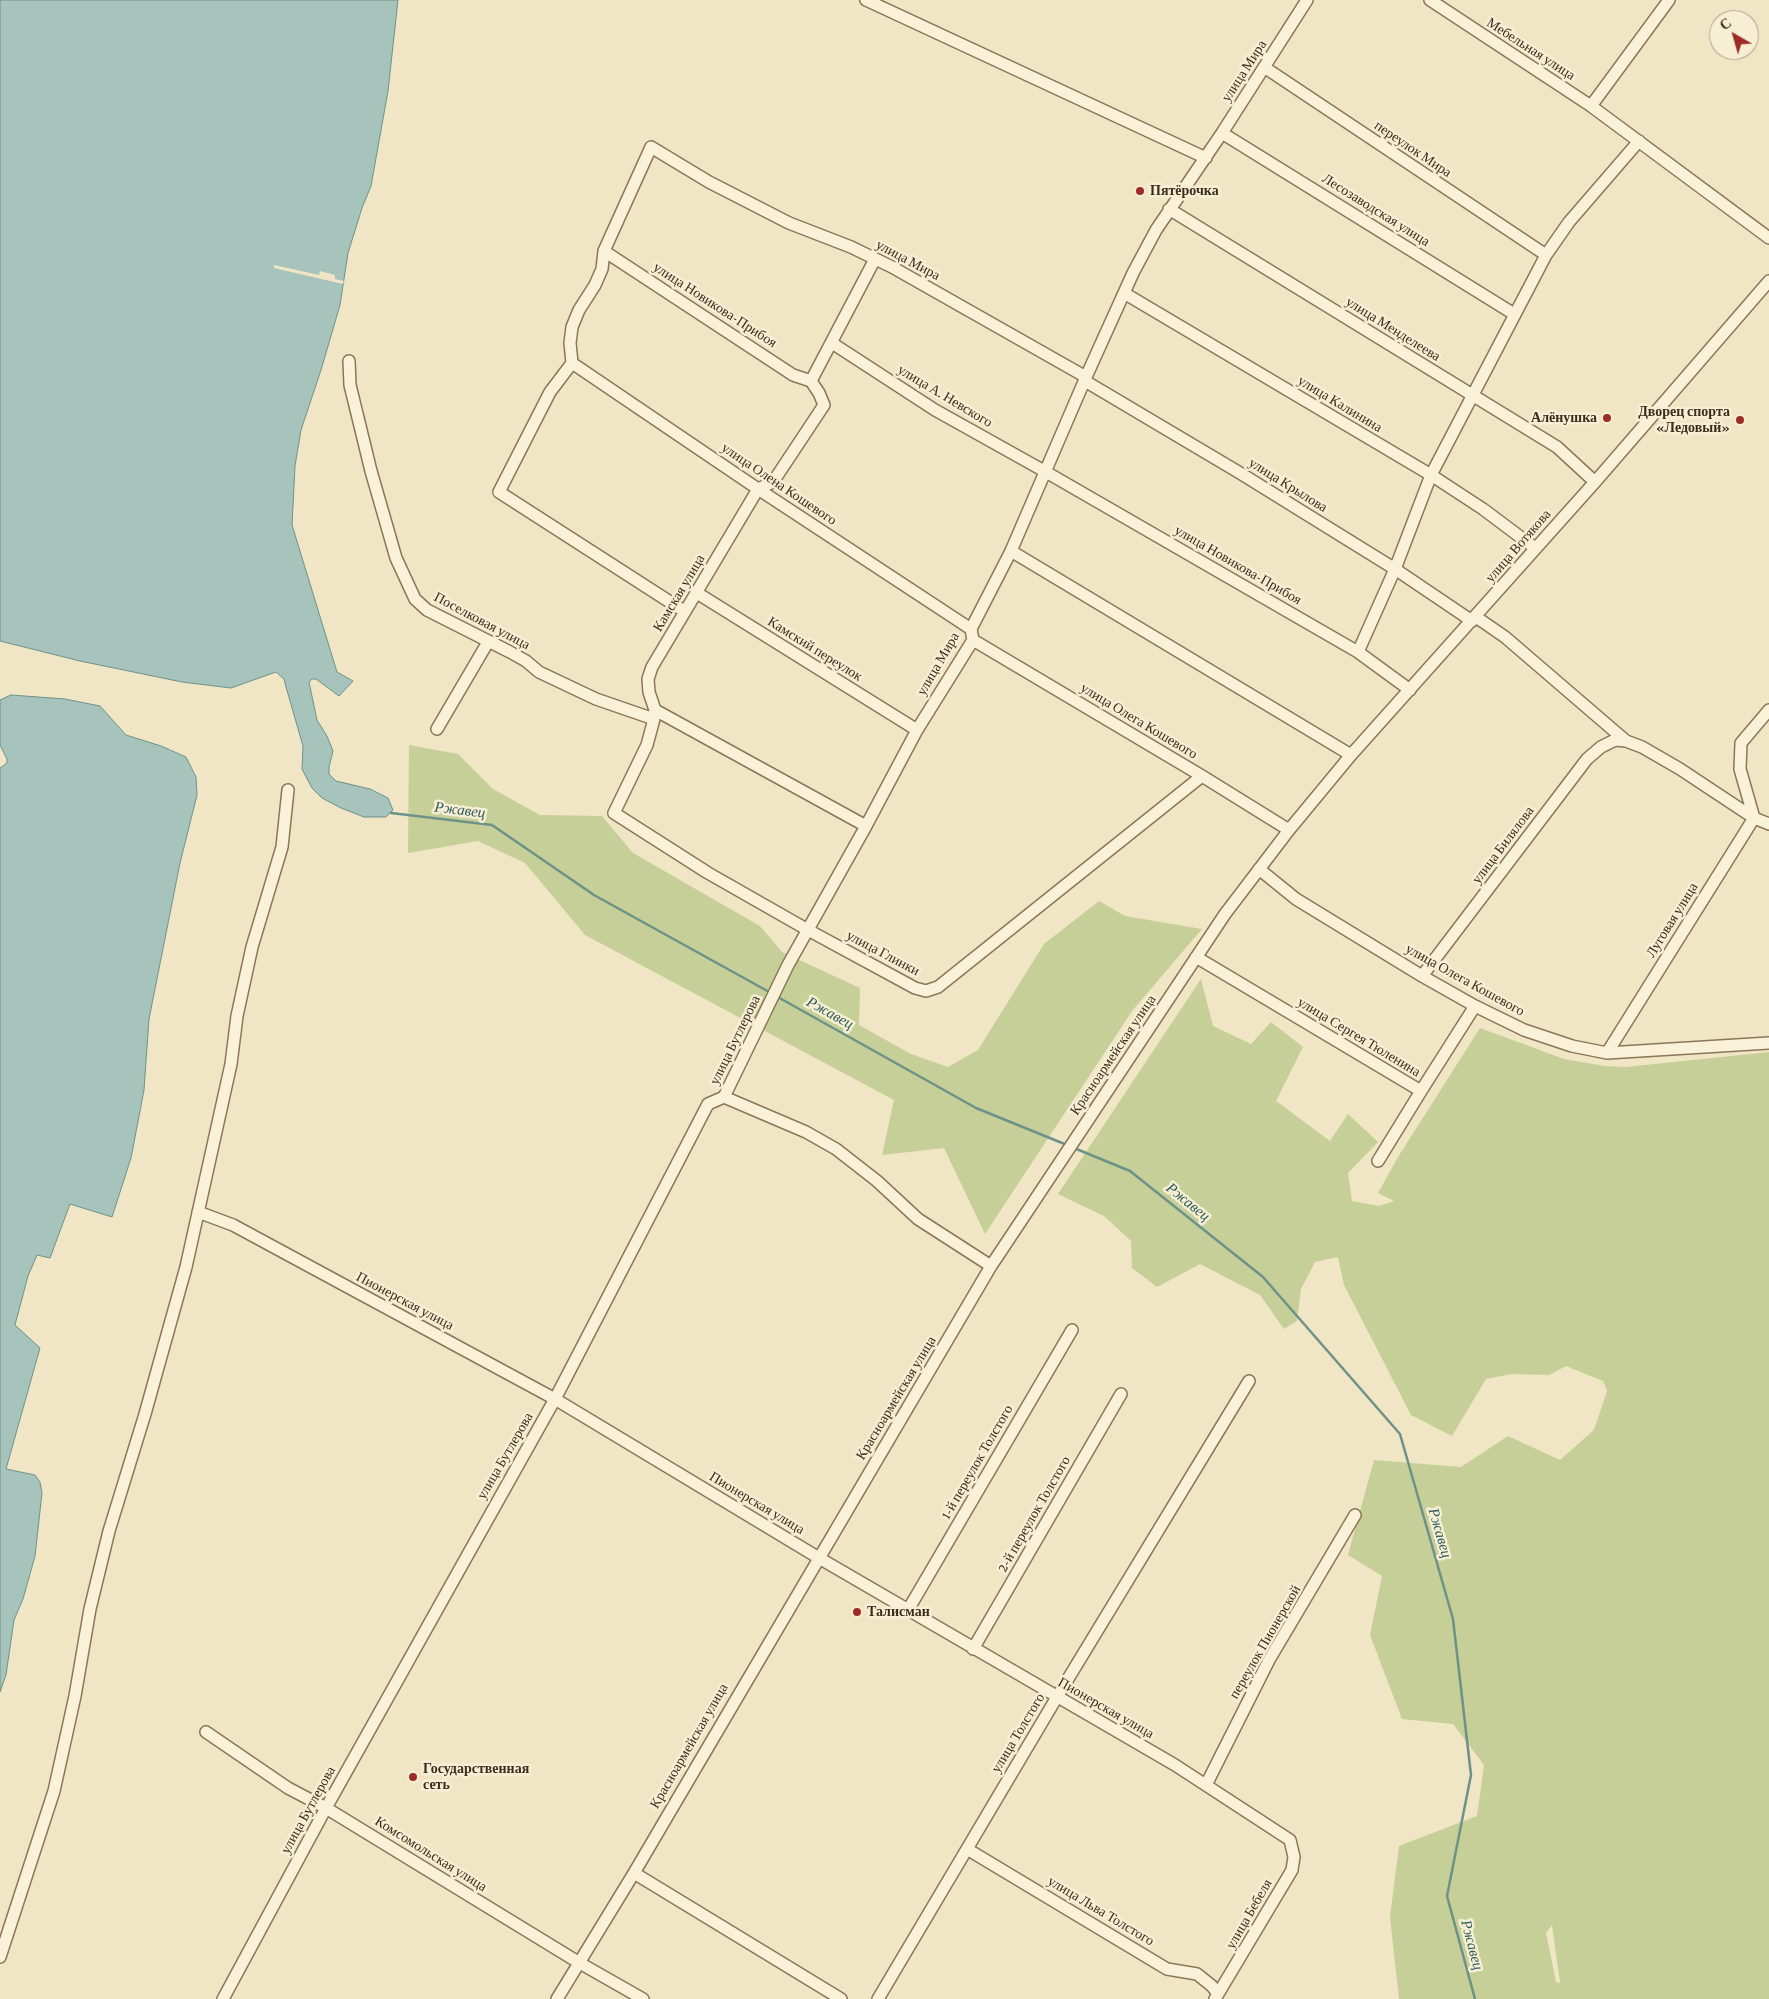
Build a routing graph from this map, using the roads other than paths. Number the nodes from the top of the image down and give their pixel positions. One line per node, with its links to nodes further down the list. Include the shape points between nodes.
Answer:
1 (866, 0): 9 (street)
2 (1307, 0): 5 (street, улица Мира)
3 (1430, 0): 6 (street, Мебельная улица)
4 (1669, 0): 6 (street)
5 (1264, 68): 7 (street, улица Мира); 13 (street, переулок Мира)
6 (1591, 106): 8 (street, Мебельная улица)
7 (1222, 133): 9 (street, улица Мира); 17 (street, Лесозаводская улица)
8 (1639, 142): 11 (street, Мебельная улица); 13 (street, via 1569,222)
9 (1206, 158): 10 (street, улица Мира)
10 (1169, 209): 16 (street, улица Мира); 23 (street, улица Менделеева)
11 (1769, 238)
12 (604, 251): 14 (street, улица Мира, via 651,147 709,182 789,223); 20 (street, via 595,285 572,327); 22 (street, улица Новикова-Прибоя, via 794,374)
13 (1546, 255): 17 (street)
14 (875, 259): 18 (street); 21 (street, улица Мира)
15 (1769, 281): 26 (street, улица Вотякова)
16 (1124, 293): 21 (street, улица Мира); 25 (street, улица Калинина)
17 (1514, 314): 23 (street)
18 (832, 343): 22 (street); 24 (street, улица А. Невского, via 935,410)
19 (349, 360): 35 (street, Поселковая улица, via 356,414 396,558 408,585 415,599 427,610)
20 (572, 363): 27 (street, улица Олена Кошевого); 32 (street, via 550,392 499,492)
21 (1085, 379): 24 (street, улица Мира); 30 (street, улица Крылова)
22 (811, 381): 27 (street, via 824,405 774,482)
23 (1473, 396): 25 (street); 26 (street, улица Менделеева, via 1557,447)
24 (1046, 472): 29 (street, улица Мира); 36 (street, улица Новикова-Прибоя)
25 (1431, 474): 28 (street, улица Калинина); 30 (street)
26 (1595, 482): 28 (street, улица Вотякова)
27 (758, 489): 31 (street, Камская улица); 34 (street, улица Олена Кошевого)
28 (1535, 548): 33 (street, улица Вотякова)
29 (1011, 551): 34 (street, улица Мира); 43 (street)
30 (1394, 569): 33 (street, улица Крылова); 36 (street)
31 (697, 593): 32 (street, Камская улица); 41 (street, Камский переулок)
32 (684, 611): 39 (street, Камская улица, via 648,679)
33 (1474, 619): 37 (street, улица Вотякова); 42 (street, улица Крылова, via 1505,637)
34 (972, 634): 41 (street, улица Мира); 44 (street, улица Олега Кошевого)
35 (488, 642): 39 (street, Поселковая улица, via 539,672 596,698); 40 (street)
36 (1358, 652): 37 (street, улица Новикова-Прибоя)
37 (1410, 690): 43 (street, улица Вотякова)
38 (1769, 710): 46 (street, via 1741,743 1740,769)
39 (655, 715): 48 (street, Поселковая улица); 51 (street, улица Глинки, via 647,745 614,813 708,873)
40 (437, 729)
41 (916, 730): 48 (street, улица Мира)
42 (1620, 740): 46 (street, улица Крылова, via 1642,747 1680,769); 53 (street, улица Билялова, via 1601,747 1587,759)
43 (1351, 755): 49 (street, улица Вотякова)
44 (1202, 776): 49 (street, улица Олега Кошевого); 51 (street, улица Глинки, via 938,987 926,991 915,988)
45 (288, 790): 60 (street, via 282,847 252,947 237,1016 231,1064)
46 (1754, 818): 47 (street); 56 (street, Луговая улица)
47 (1769, 824)
48 (866, 826): 51 (street, улица Мира)
49 (1289, 830): 50 (street, Красноармейская улица)
50 (1259, 869): 52 (street, Красноармейская улица); 53 (street, улица Олега Кошевого, via 1296,899)
51 (808, 930): 58 (street, улица Бутлерова)
52 (1196, 958): 57 (street, улица Сергея Тюленина); 61 (street, Красноармейская улица)
53 (1422, 976): 54 (street, улица Олега Кошевого)
54 (1475, 1006): 56 (street, улица Олега Кошевого, via 1524,1030 1572,1046); 57 (street, улица Сергея Тюленина)
55 (1769, 1043): 56 (street, улица Олега Кошевого)
56 (1607, 1053)
57 (1420, 1091): 59 (street)
58 (724, 1097): 61 (street, via 806,1132 836,1149 918,1219); 65 (street, улица Бутлерова, via 708,1104)
59 (1378, 1161)
60 (198, 1212): 65 (street, Пионерская улица, via 233,1225); 77 (street, via 145,1414 109,1531 90,1609 54,1792)
61 (991, 1266): 67 (street, Красноармейская улица)
62 (1072, 1330): 68 (street, 1-й переулок Толстого)
63 (1249, 1381): 70 (street, улица Толстого)
64 (1121, 1394): 69 (street, 2-й переулок Толстого)
65 (555, 1399): 67 (street, Пионерская улица); 73 (street, улица Бутлерова)
66 (1355, 1515): 72 (street, переулок Пионерской, via 1269,1660)
67 (819, 1558): 68 (street, Пионерская улица); 76 (street, Красноармейская улица)
68 (908, 1610): 69 (street, Пионерская улица)
69 (973, 1648): 70 (street, Пионерская улица)
70 (1057, 1697): 72 (street, Пионерская улица); 75 (street, улица Толстого)
71 (206, 1732): 73 (street, Комсомольская улица, via 288,1788)
72 (1206, 1786): 74 (street, Пионерская улица)
73 (326, 1808): 78 (street, Комсомольская улица); 80 (street, улица Бутлерова)
74 (1290, 1840): 79 (street, улица Бебеля, via 1294,1857 1292,1870)
75 (967, 1849): 79 (street, улица Льва Толстого, via 1167,1969 1196,1974 1205,1979); 84 (street, улица Толстого)
76 (634, 1872): 78 (street, Красноармейская улица); 83 (street)
77 (0, 1957)
78 (578, 1962): 81 (street, Красноармейская улица); 82 (street, Комсомольская улица)
79 (1217, 1997)
80 (223, 1999)
81 (557, 1999)
82 (643, 1999)
83 (841, 1999)
84 (878, 1999)

